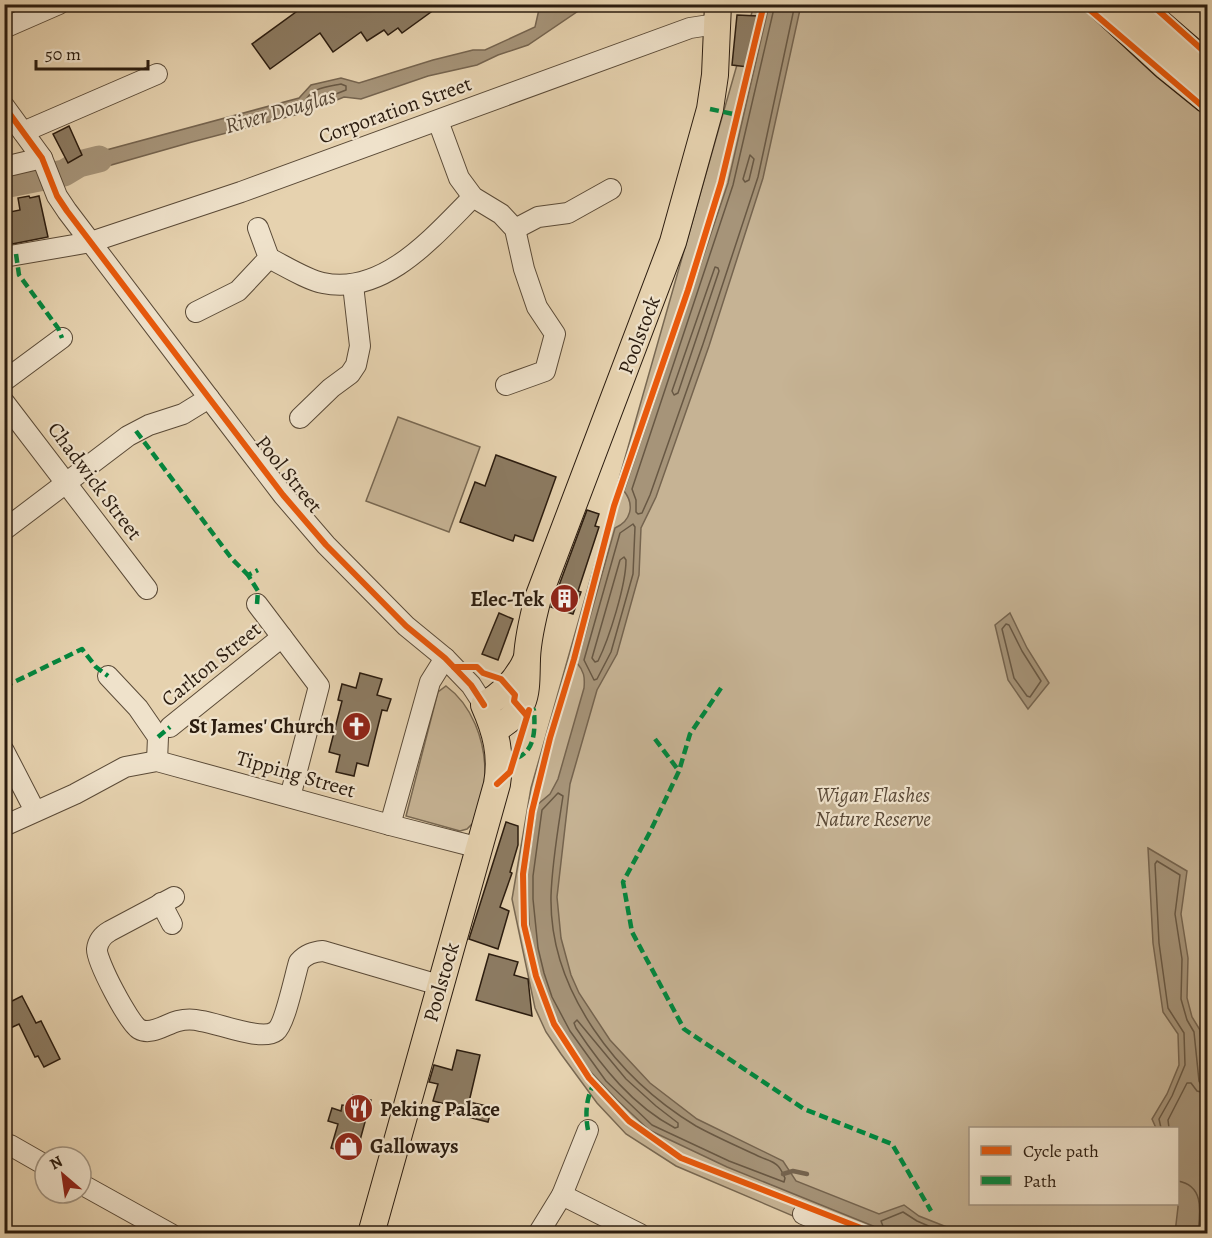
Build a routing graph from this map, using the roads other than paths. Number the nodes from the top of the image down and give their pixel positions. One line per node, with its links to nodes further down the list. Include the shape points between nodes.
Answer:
1 (59, 4): 5 (street)
2 (1101, 4): 8 (highway)
3 (1134, 4): 6 (highway)
4 (717, 14): 10 (street, Corporation Street, via 690,28); 35 (main road, Poolstock, via 710,109 674,242 538,598)
5 (4, 27)
6 (1208, 68)
7 (157, 74): 11 (street)
8 (1208, 98)
9 (4, 106): 11 (street, Pool Street)
10 (438, 121): 15 (street, via 459,178); 18 (street, Corporation Street)
11 (23, 132): 13 (street, Pool Street)
12 (4, 167): 13 (street)
13 (48, 170): 18 (street, Pool Street, via 57,196)
14 (611, 189): 17 (street, via 568,213 538,218)
15 (472, 197): 17 (street, via 501,214); 21 (street, via 414,253 375,277)
16 (258, 228): 20 (street)
17 (515, 229): 25 (street, via 537,307 555,334 545,371)
18 (91, 242): 19 (street, Corporation Street); 26 (street, Pool Street)
19 (4, 257)
20 (269, 258): 21 (street, via 322,283); 22 (street, via 238,291)
21 (353, 285): 28 (street, via 360,346 356,365)
22 (196, 312)
23 (62, 338): 24 (street)
24 (4, 381)
25 (506, 385)
26 (209, 398): 29 (street, via 183,414 149,424 128,436); 34 (street, Pool Street, via 326,545 406,626)
27 (4, 402): 29 (street, Chadwick Street)
28 (300, 418)
29 (66, 483): 30 (street); 31 (street, Chadwick Street)
30 (4, 531)
31 (147, 589)
32 (257, 604): 33 (street)
33 (282, 637): 38 (street, Carlton Street); 42 (street, via 319,686)
34 (445, 658): 37 (street, Pool Street); 44 (street, via 430,682)
35 (527, 658): 37 (main road, Poolstock, via 516,679); 39 (main road, Poolstock, via 525,698 513,717)
36 (108, 676): 41 (street, via 158,737)
37 (484, 705): 39 (main road, Poolstock)
38 (170, 727)
39 (494, 730): 46 (main road, Poolstock, via 499,772)
40 (4, 751): 43 (street)
41 (157, 761): 42 (street, Tipping Street); 43 (street, Tipping Street, via 125,767)
42 (290, 797): 44 (street, Tipping Street)
43 (35, 811): 45 (street, Tipping Street)
44 (390, 825): 46 (street, Tipping Street)
45 (4, 826)
46 (480, 848): 48 (main road, Poolstock)
47 (172, 924): 48 (street, via 168,900 104,935 97,948 97,956 133,1025 142,1031 188,1019 259,1035 273,1033 282,1024 299,962 315,951)
48 (439, 985): 55 (main road, Poolstock)
49 (588, 1130): 53 (street)
50 (4, 1144): 51 (street)
51 (33, 1158)
52 (93, 1191): 54 (street)
53 (562, 1195): 56 (street); 57 (street)
54 (171, 1233)
55 (371, 1233)
56 (538, 1233)
57 (640, 1233)

